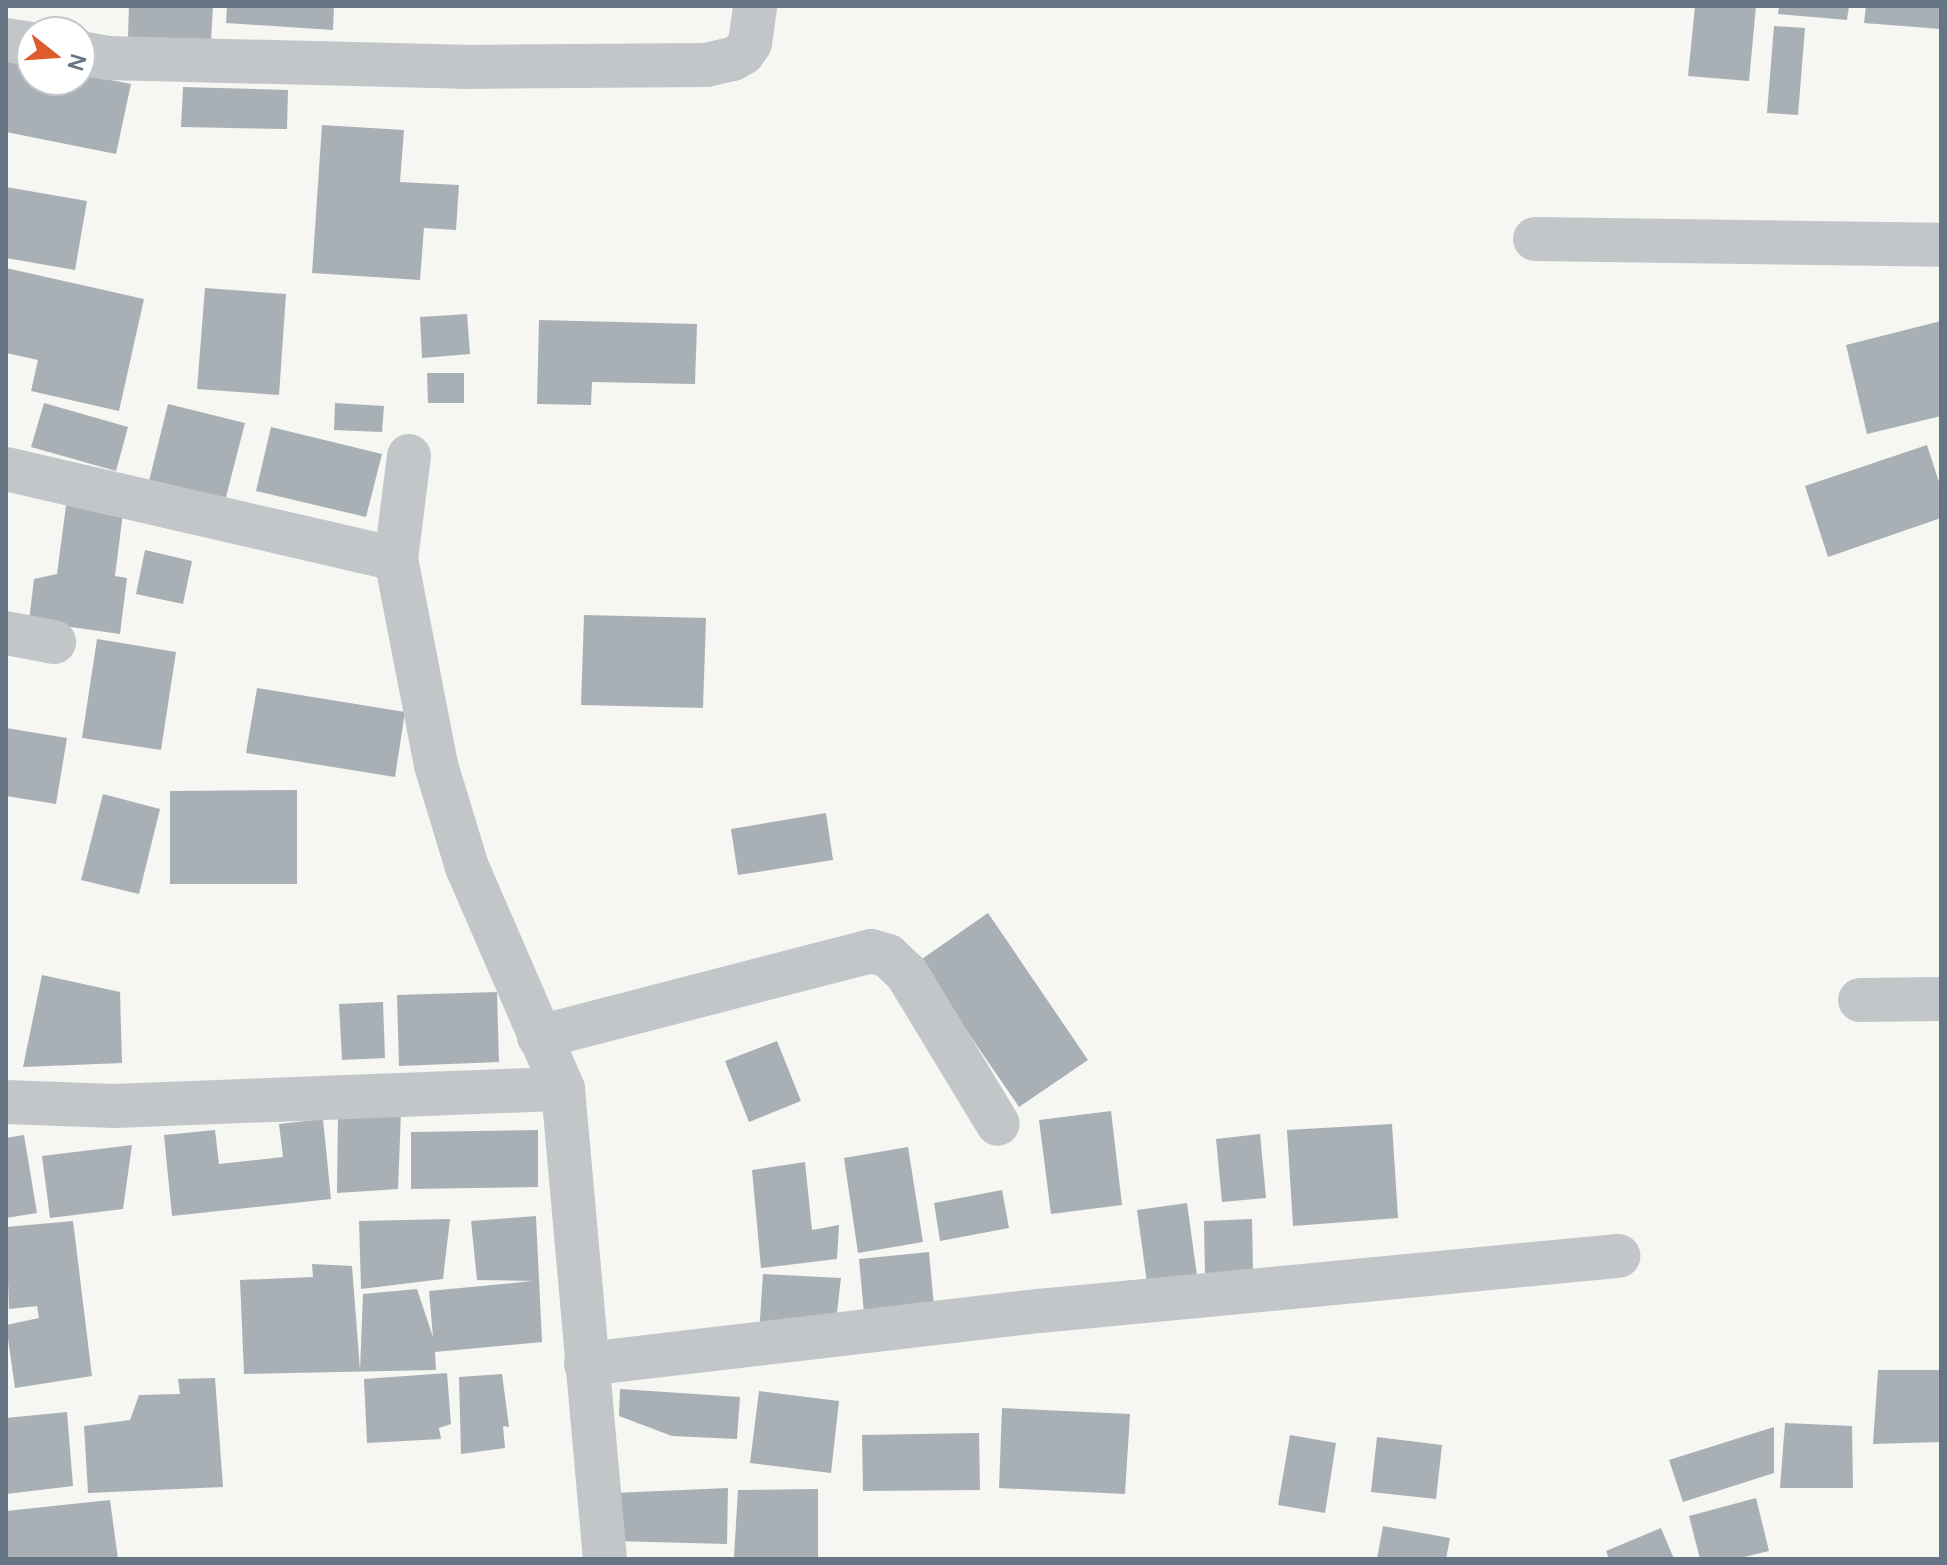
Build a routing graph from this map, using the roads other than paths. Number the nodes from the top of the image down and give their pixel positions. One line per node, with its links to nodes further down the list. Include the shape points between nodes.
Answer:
1 (755, 6): 2 (street, via 750,43 743,53 706,65 463,67)
2 (96, 56)
3 (1535, 239): 4 (street)
4 (1941, 245)
5 (409, 456): 7 (street)
6 (6, 469): 7 (street)
7 (396, 559): 12 (street, via 436,765 467,867)
8 (6, 633): 9 (street)
9 (54, 642)
10 (1941, 999): 11 (street)
11 (1860, 1000)
12 (539, 1037): 13 (street); 15 (street, via 871,951 888,956 907,974)
13 (563, 1089): 14 (street, via 114,1106); 17 (street)
14 (6, 1102)
15 (998, 1124)
16 (1618, 1256): 17 (street, via 1039,1311)
17 (586, 1364): 18 (street)
18 (605, 1559)

